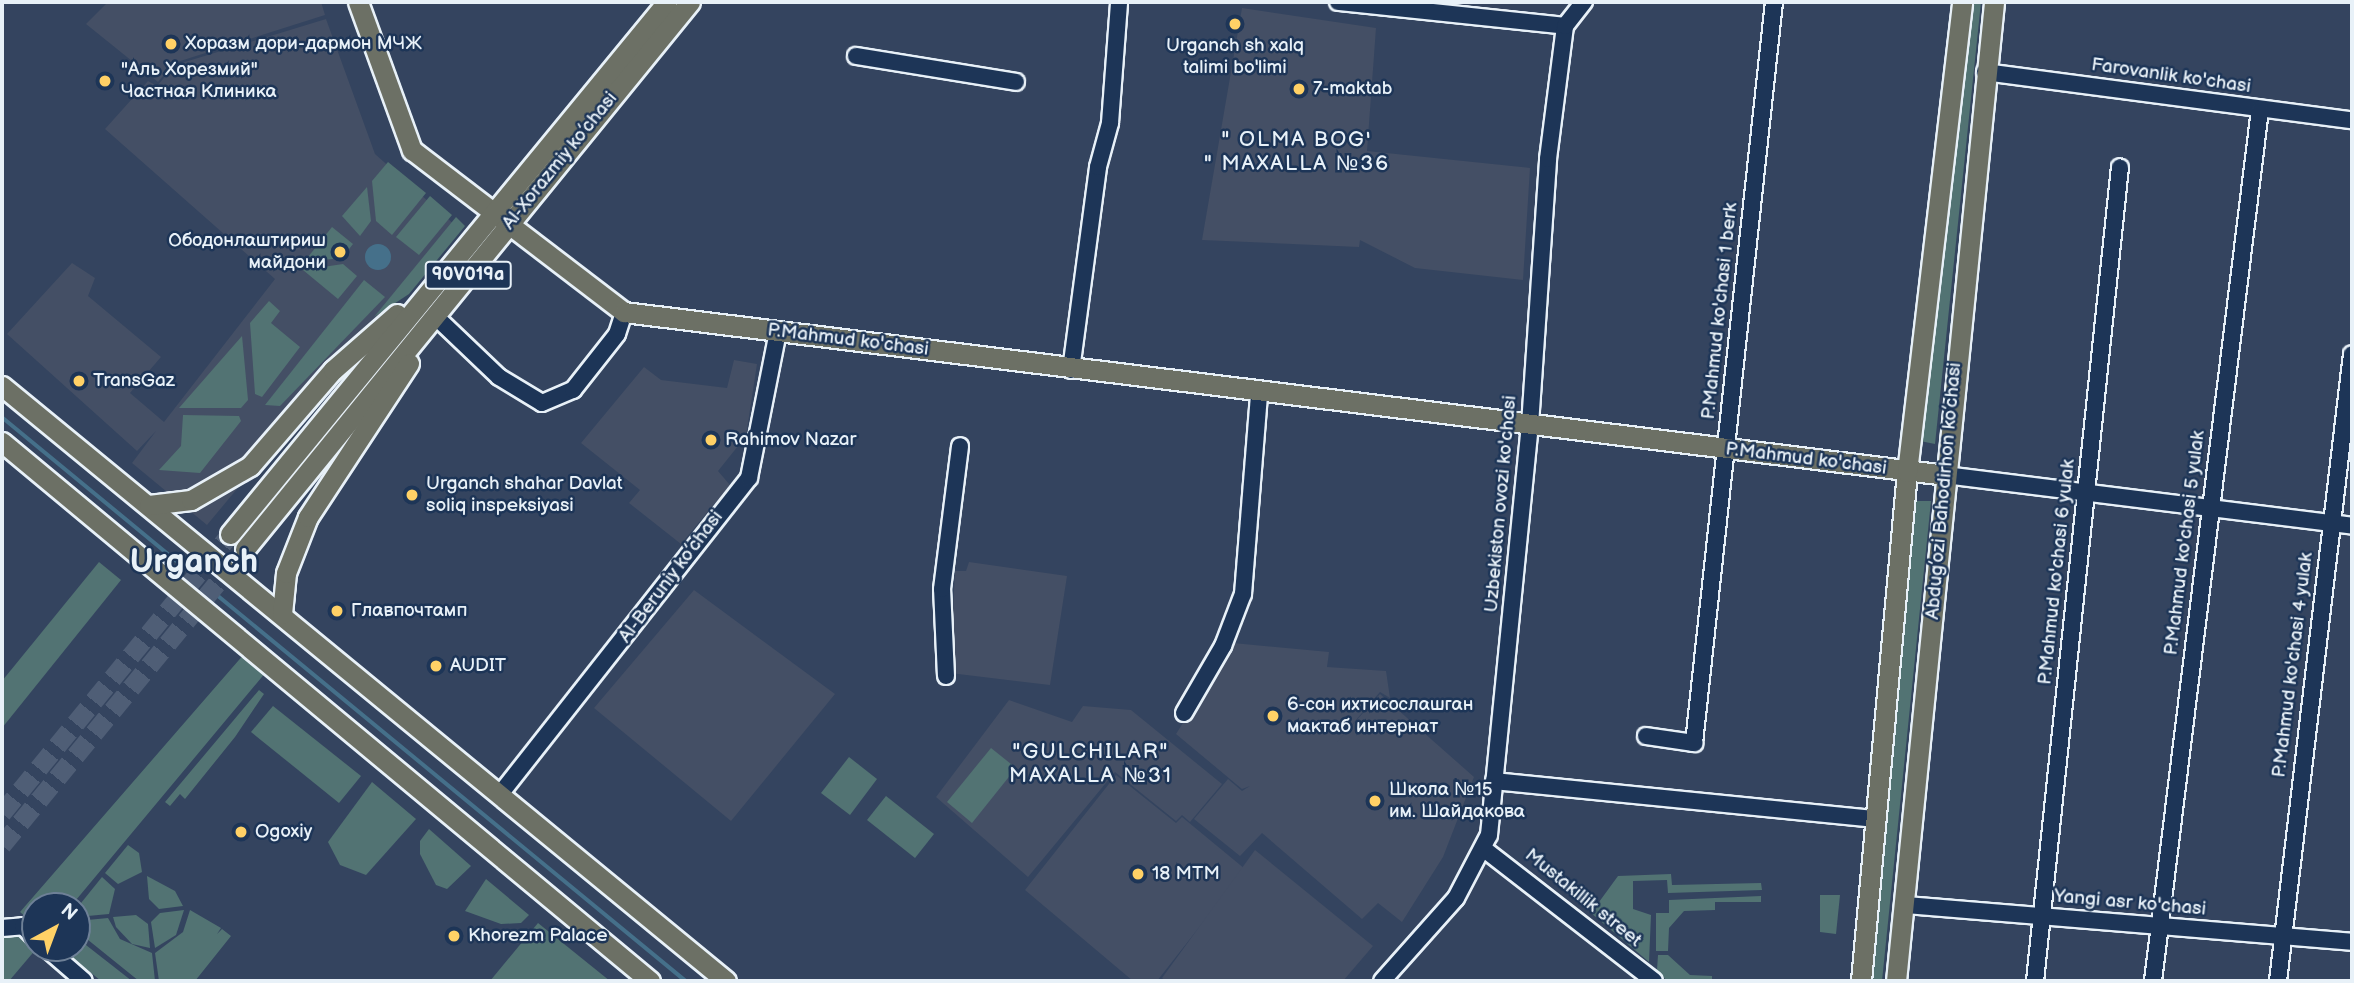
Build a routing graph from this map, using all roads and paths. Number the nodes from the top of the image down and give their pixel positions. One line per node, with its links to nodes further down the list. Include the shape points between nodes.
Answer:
1 (358, 2): 17 (main road, P.Mahmud ko'chasi, via 412,150)
2 (667, 2): 17 (main road, Al-Xorazmiy ko’chasi / 90V019a)
3 (690, 2): 18 (main road, Al-Xorazmiy ko’chasi / 90V019a)
4 (1119, 2): 24 (street, via 1110,123 1089,218)
5 (1338, 2): 10 (street)
6 (1584, 2): 10 (street, Uzbekiston ovozi ko'chasi)
7 (1774, 2): 30 (street, P.Mahmud ko'chasi 1 berk)
8 (1962, 2): 31 (main road, Abdug’ozi Bahodirhon ko’chasi)
9 (1994, 2): 12 (main road, Abdug’ozi Bahodirhon ko’chasi)
10 (1566, 26): 27 (street, Uzbekiston ovozi ko'chasi, via 1548,159)
11 (856, 56): 13 (street)
12 (1985, 72): 14 (street, Farovanlik ko'chasi); 32 (main road, Abdug’ozi Bahodirhon ko’chasi)
13 (1016, 82)
14 (2260, 110): 15 (street, Farovanlik ko'chasi); 35 (street, P.Mahmud ko'chasi 5 yulak)
15 (2352, 120)
16 (2120, 167): 33 (street, P.Mahmud ko'chasi 6 yulak)
17 (491, 213): 18 (main road, P.Mahmud ko'chasi); 19 (main road, Al-Xorazmiy ko’chasi / 90V019a)
18 (515, 233): 20 (main road, P.Mahmud ko'chasi); 21 (main road, Al-Xorazmiy ko’chasi / 90V019a)
19 (439, 277): 34 (main road, via 333,370 250,466 191,499); 38 (main road, Al-Xorazmiy ko’chasi / 90V019a)
20 (624, 312): 21 (street, via 617,334 573,390 542,403 499,377); 22 (main road, P.Mahmud ko'chasi)
21 (435, 316): 39 (main road, Al-Xorazmiy ko’chasi / 90V019a); 40 (main road, via 308,517 286,573)
22 (778, 331): 24 (main road, P.Mahmud ko'chasi); 45 (street, Al-Beruniy ko’chasi, via 749,478)
23 (2352, 354): 36 (street, P.Mahmud ko'chasi 4 yulak)
24 (1071, 370): 26 (main road, P.Mahmud ko'chasi)
25 (2, 386): 34 (main road)
26 (1259, 394): 27 (main road, P.Mahmud ko'chasi); 42 (street, via 1243,594 1223,646)
27 (1529, 436): 30 (main road, P.Mahmud ko'chasi); 44 (street, Uzbekiston ovozi ko'chasi)
28 (2, 442): 58 (main road)
29 (960, 446): 41 (street, via 942,589)
30 (1726, 450): 31 (main road, P.Mahmud ko'chasi); 43 (street, P.Mahmud ko'chasi 1 berk, via 1695,743)
31 (1908, 472): 32 (main road, P.Mahmud ko'chasi); 46 (main road, Abdug’ozi Bahodirhon ko’chasi)
32 (1945, 475): 33 (street, P.Mahmud ko'chasi); 48 (main road, Abdug’ozi Bahodirhon ko’chasi)
33 (2087, 491): 35 (street, P.Mahmud ko'chasi); 49 (street, P.Mahmud ko'chasi 6 yulak)
34 (149, 505): 40 (main road)
35 (2210, 510): 36 (street, P.Mahmud ko'chasi); 51 (street, P.Mahmud ko'chasi 5 yulak)
36 (2330, 523): 37 (street, P.Mahmud ko'chasi); 53 (street, P.Mahmud ko'chasi 4 yulak)
37 (2352, 526)
38 (230, 534)
39 (245, 549)
40 (282, 614): 45 (main road)
41 (946, 676)
42 (1184, 713)
43 (1646, 736)
44 (1494, 781): 46 (street); 47 (street, Uzbekiston ovozi ko'chasi)
45 (501, 793): 59 (main road)
46 (1873, 819): 61 (main road, Abdug’ozi Bahodirhon ko’chasi)
47 (1484, 849): 56 (street, Uzbekiston ovozi ko'chasi, via 1456,898); 60 (street, Mustakillik street)
48 (1905, 905): 49 (street, Yangi asr ko'chasi); 62 (main road, Abdug’ozi Bahodirhon ko’chasi)
49 (2042, 917): 51 (street, Yangi asr ko'chasi); 63 (street, P.Mahmud ko'chasi 6 yulak)
50 (21, 926): 52 (street)
51 (2159, 927): 53 (street, Yangi asr ko'chasi); 64 (street, P.Mahmud ko'chasi 5 yulak)
52 (2, 928)
53 (2283, 936): 54 (street, Yangi asr ko'chasi); 65 (street, P.Mahmud ko'chasi 4 yulak)
54 (2352, 942)
55 (62, 962): 57 (street)
56 (1386, 980)
57 (84, 981)
58 (650, 981)
59 (726, 981)
60 (1654, 981)
61 (1861, 981)
62 (1896, 981)
63 (2035, 981)
64 (2153, 981)
65 (2278, 981)

